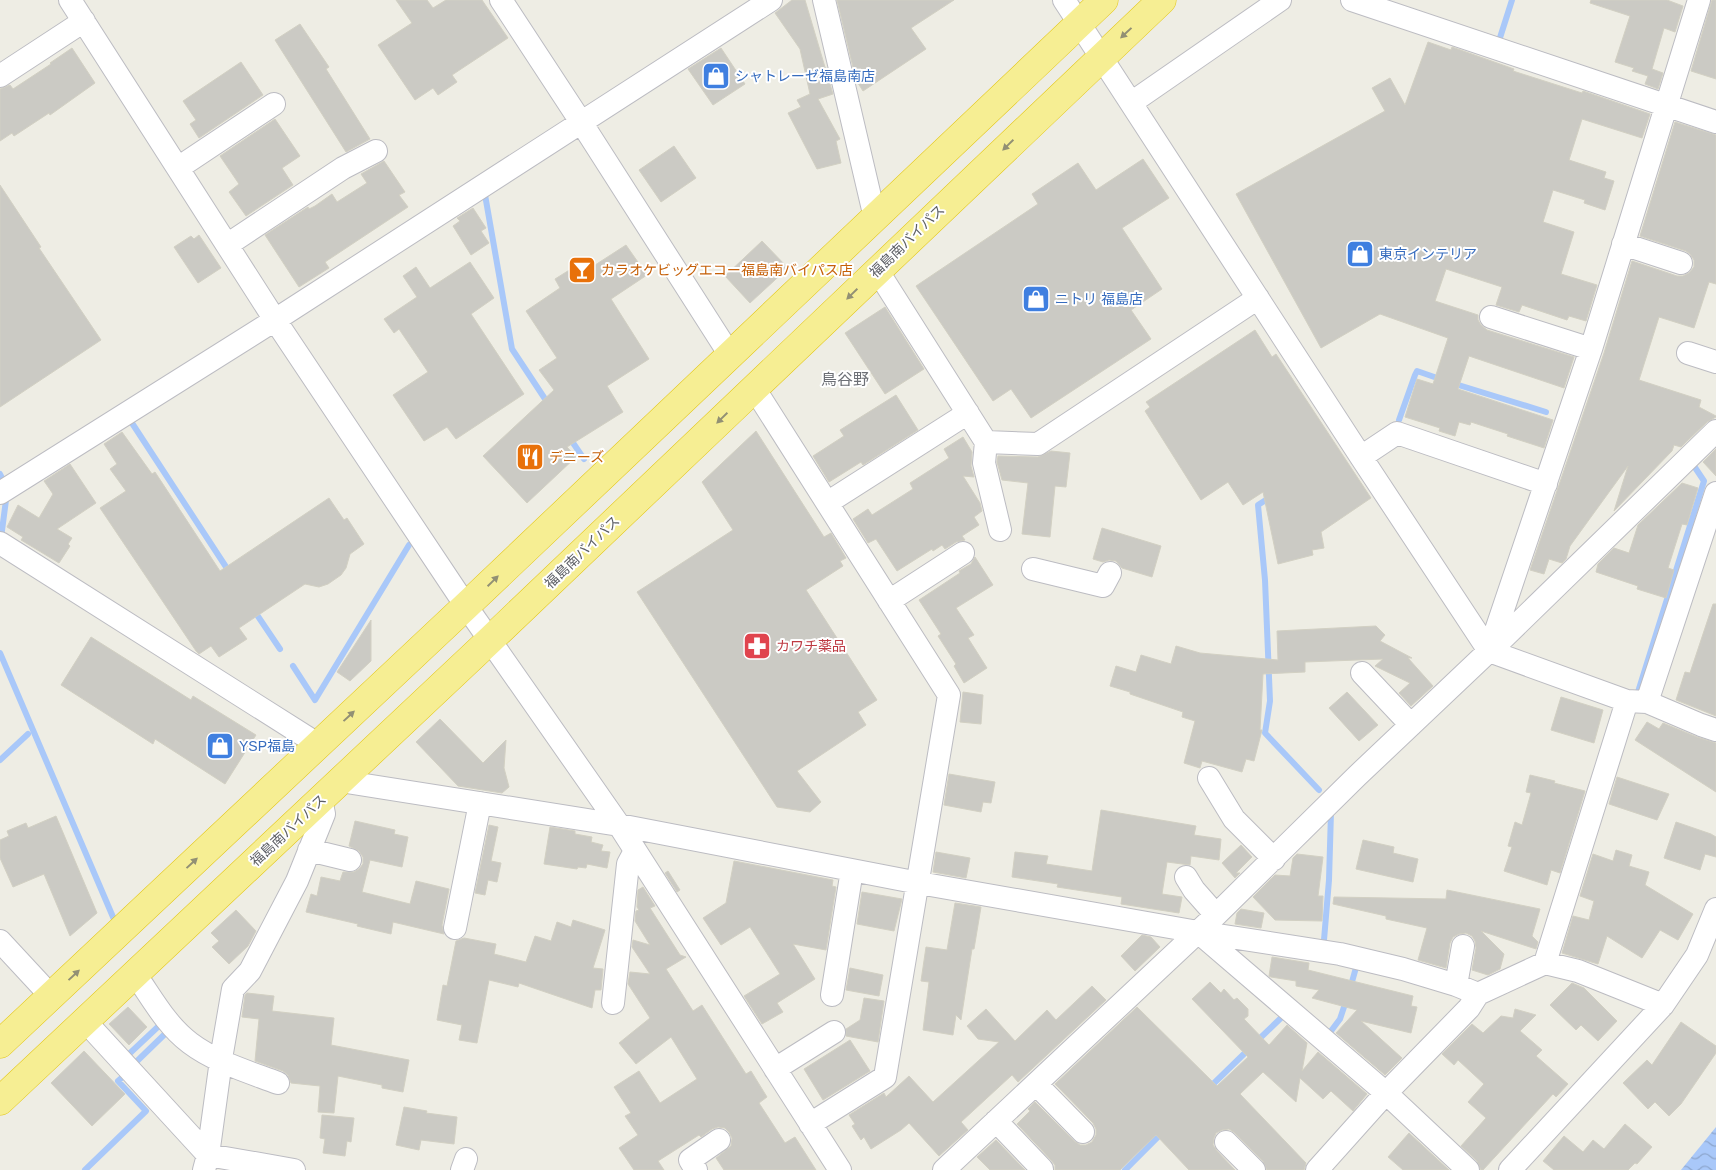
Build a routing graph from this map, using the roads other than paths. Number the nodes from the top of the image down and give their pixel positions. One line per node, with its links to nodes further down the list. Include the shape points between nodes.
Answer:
1 (70, 0): 11 (street)
2 (501, 0): 18 (street)
3 (771, 0): 18 (street)
4 (824, 0): 22 (street)
5 (1064, 0): 12 (street)
6 (1104, 0): 12 (highway)
7 (1162, 0): 13 (highway, 福島南バイパス, one-way to 13)
8 (1280, 0): 15 (street)
9 (1352, 0): 17 (street)
10 (1699, 0): 17 (street)
11 (84, 21): 14 (street); 21 (street)
12 (1079, 23): 13 (street); 22 (highway)
13 (1101, 56): 15 (street); 26 (highway, 福島南バイパス, one-way to 26)
14 (0, 76)
15 (1131, 103): 27 (street)
16 (274, 104): 21 (street)
17 (1666, 105): 19 (street); 23 (street)
18 (581, 122): 29 (street); 32 (street)
19 (1716, 122)
20 (376, 151): 24 (street, via 343,168)
21 (178, 168): 24 (street)
22 (875, 218): 32 (highway)
23 (1623, 244): 25 (street); 30 (street)
24 (227, 245): 29 (street)
25 (1681, 263)
26 (877, 270): 34 (highway, 福島南バイパス, one-way to 34); 35 (street)
27 (1258, 298): 37 (street, via 1038,444); 38 (street)
28 (1491, 317): 30 (street)
29 (274, 320): 40 (street); 49 (street)
30 (1591, 349): 39 (street)
31 (1688, 353): 33 (street)
32 (730, 355): 49 (highway, one-way to 32)
33 (1716, 362)
34 (754, 388): 42 (street); 50 (highway, 福島南バイパス, one-way to 50)
35 (968, 413): 37 (street); 42 (street)
36 (1716, 430): 51 (street)
37 (986, 442): 43 (street, via 984,463)
38 (1361, 457): 39 (street, via 1397,433); 51 (street)
39 (1546, 484): 51 (street)
40 (0, 492)
41 (1716, 493): 53 (street)
42 (827, 503): 48 (street)
43 (1000, 530)
44 (0, 543): 56 (street)
45 (963, 553): 48 (street)
46 (1033, 569): 47 (street, via 1103,586)
47 (1110, 573)
48 (889, 601): 68 (street, via 949,695)
49 (466, 606): 50 (street); 56 (highway, one-way to 49)
50 (490, 640): 58 (highway, 福島南バイパス); 61 (street)
51 (1489, 651): 53 (street); 54 (street)
52 (1362, 673): 54 (street)
53 (1637, 701): 55 (street); 76 (street)
54 (1410, 725): 64 (street)
55 (1716, 730)
56 (319, 745): 81 (highway, one-way to 56)
57 (1209, 778): 64 (street, via 1234,819)
58 (340, 781): 59 (highway, 福島南バイパス); 60 (street)
59 (321, 799): 62 (street, via 324,814); 77 (highway, 福島南バイパス)
60 (480, 803): 61 (street); 71 (street)
61 (619, 825): 63 (street); 66 (street)
62 (309, 850): 65 (street); 87 (street, via 301,883 250,971 233,989)
63 (636, 851): 82 (street, via 628,864); 88 (street)
64 (1274, 858): 70 (street)
65 (350, 860)
66 (852, 870): 68 (street); 80 (street)
67 (1186, 877): 70 (street)
68 (919, 883): 72 (street); 94 (street, via 885,1076)
69 (1716, 909): 73 (street)
70 (1216, 915): 72 (street)
71 (456, 928)
72 (1198, 932): 78 (street, via 1340,954); 90 (street); 91 (street)
73 (1711, 938): 83 (street)
74 (0, 942): 81 (street)
75 (1463, 946): 78 (street)
76 (1545, 963): 79 (street); 83 (street, via 1578,971)
77 (135, 974): 84 (highway, 福島南バイパス); 87 (street, via 151,1000 178,1032 190,1044)
78 (1456, 985): 79 (street)
79 (1478, 994): 91 (street, via 1469,1008)
80 (832, 995)
81 (52, 996): 86 (highway)
82 (613, 1003)
83 (1662, 1006): 107 (street)
84 (85, 1022): 92 (highway, 福島南バイパス); 98 (street)
85 (834, 1032): 88 (street)
86 (0, 1044)
87 (221, 1060): 89 (street); 98 (street)
88 (776, 1070): 94 (street)
89 (278, 1082)
90 (1036, 1084): 93 (street); 95 (street)
91 (1386, 1093): 105 (street); 106 (street)
92 (0, 1101)
93 (996, 1121): 100 (street); 103 (street)
94 (810, 1124): 102 (street)
95 (1083, 1132)
96 (719, 1140): 99 (street)
97 (1226, 1142): 104 (street)
98 (206, 1162): 101 (street)
99 (687, 1167)
100 (1042, 1169)
101 (294, 1170)
102 (840, 1170)
103 (944, 1170)
104 (1254, 1170)
105 (1317, 1170)
106 (1468, 1170)
107 (1510, 1170)

